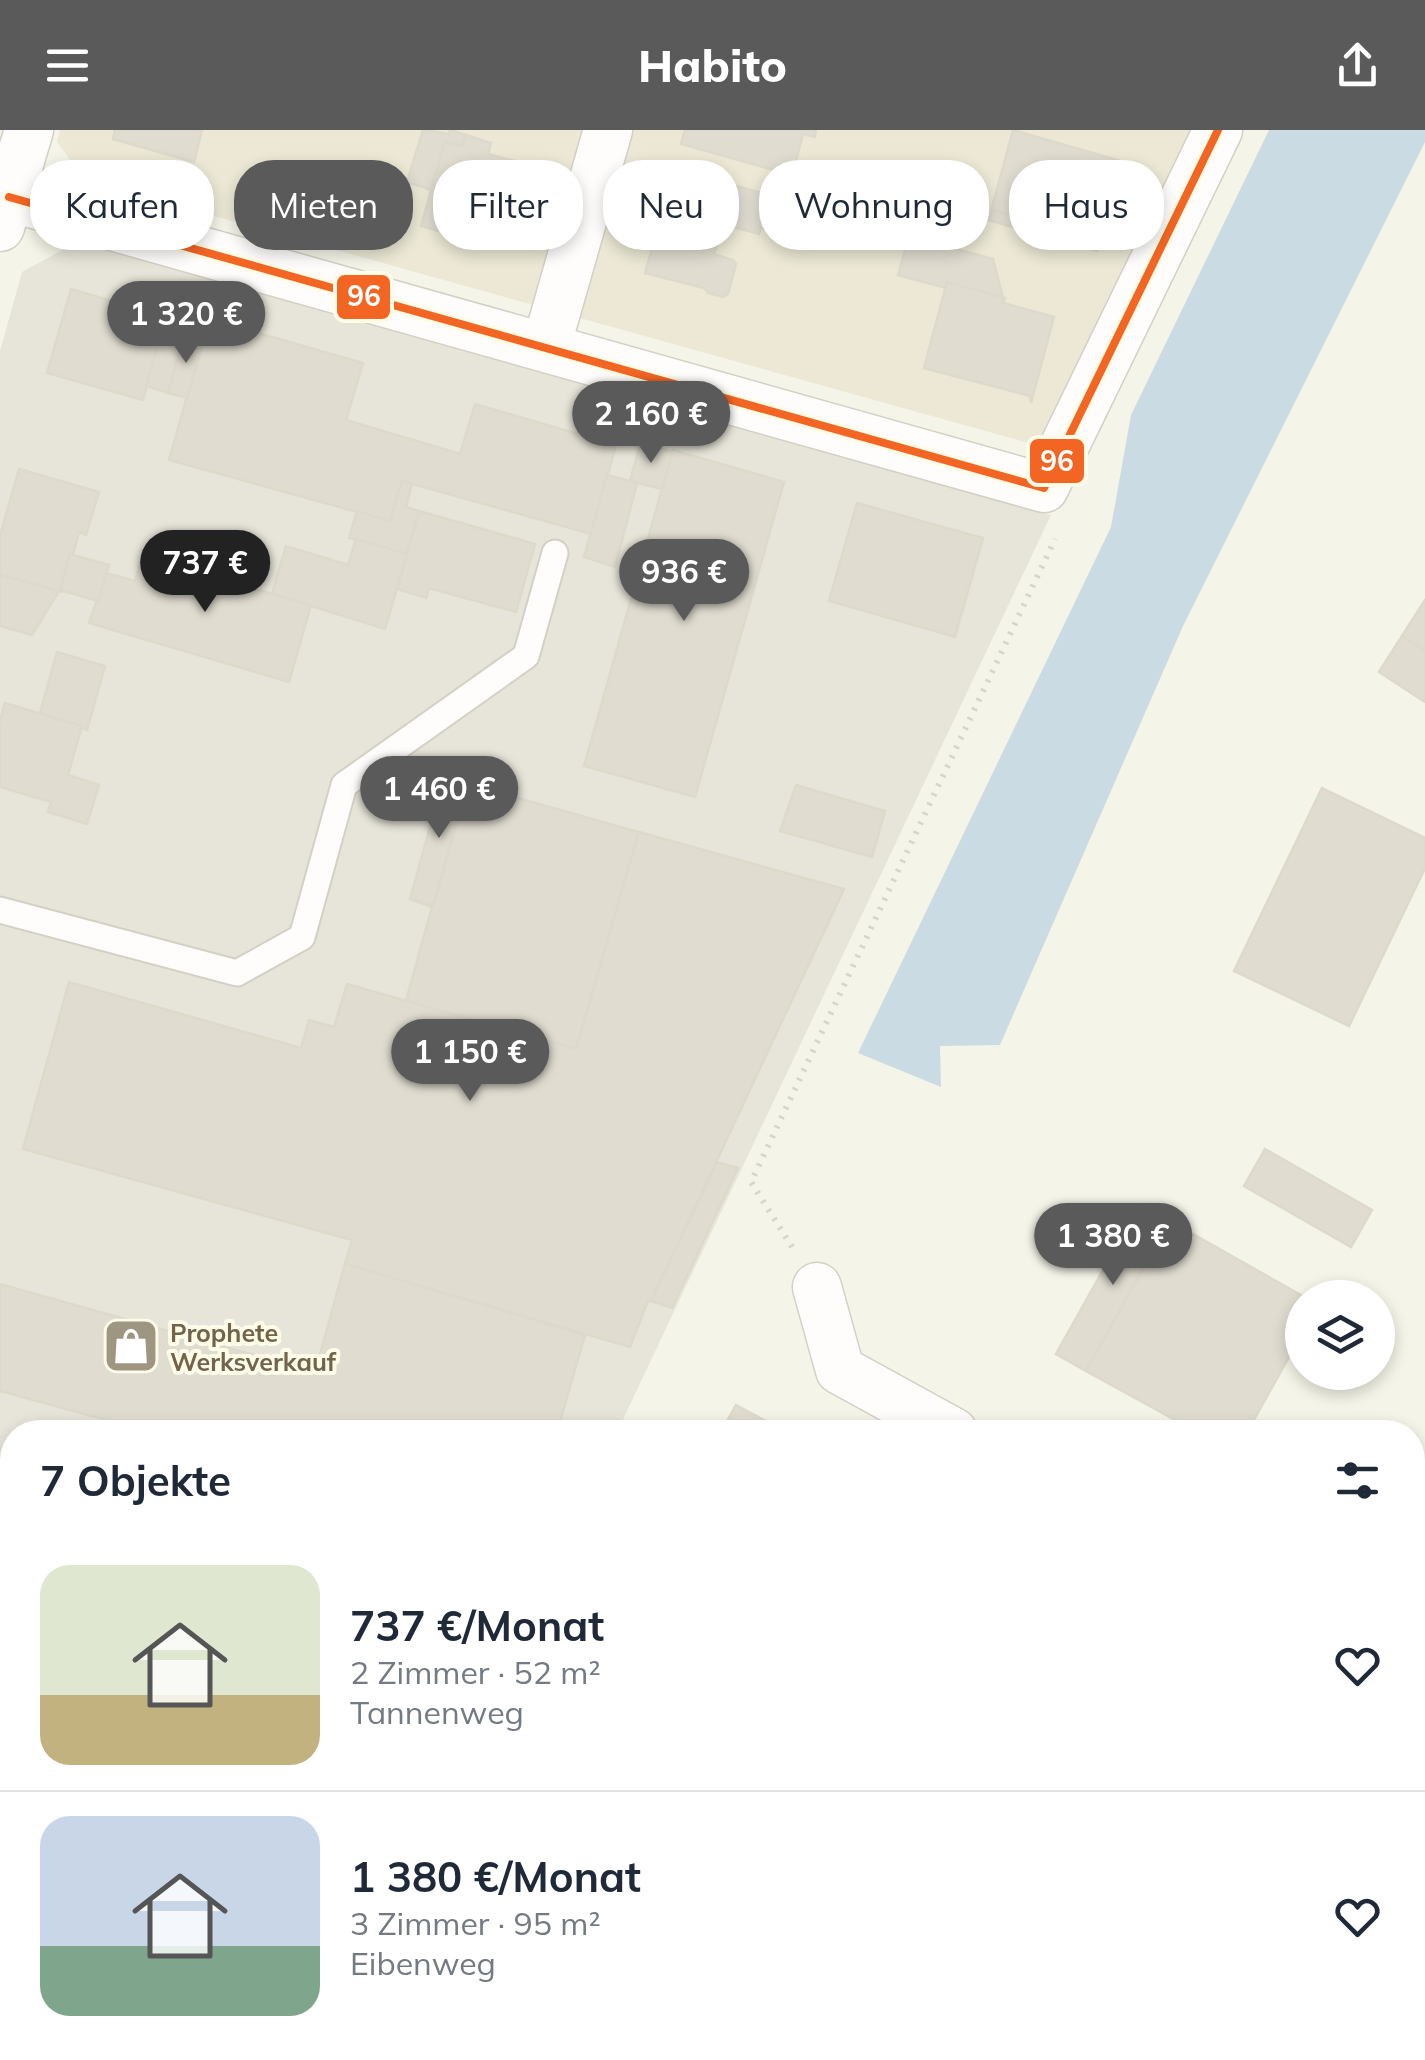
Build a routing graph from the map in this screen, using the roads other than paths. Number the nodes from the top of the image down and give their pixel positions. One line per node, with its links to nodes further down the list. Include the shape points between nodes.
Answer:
1 (29, 130): 4 (street)
2 (608, 130): 5 (street)
3 (1218, 130): 5 (street, via 1044,488)
4 (4, 212): 5 (street)
5 (546, 347)
6 (555, 552): 7 (lane, via 526,656 344,785 302,937 237,973)
7 (0, 910)
8 (817, 1287): 9 (street, via 840,1370)
9 (932, 1420)

